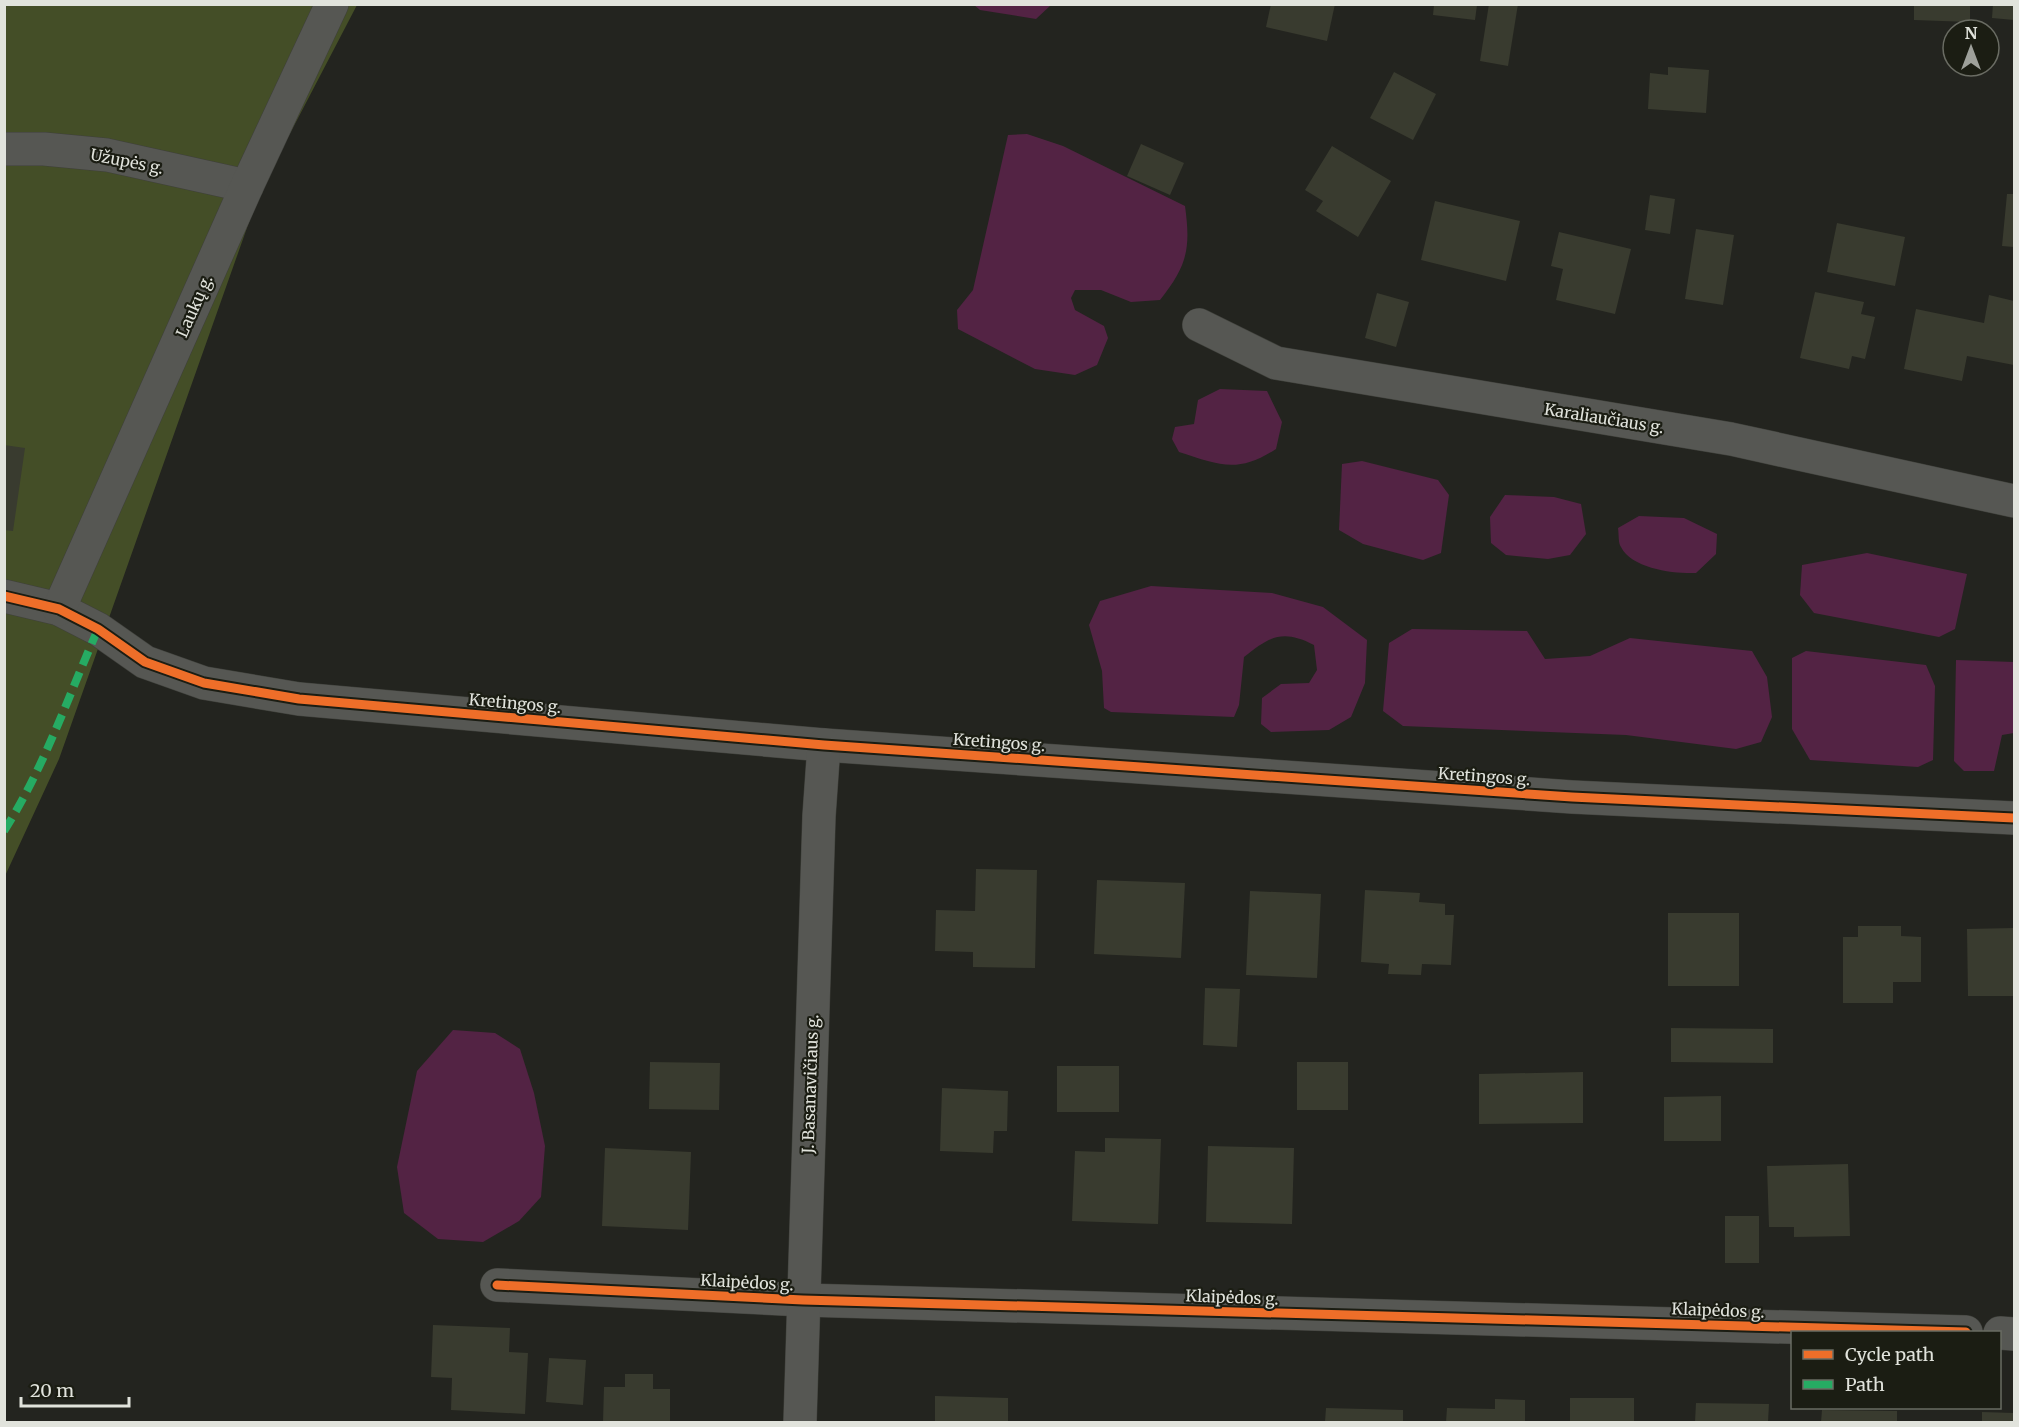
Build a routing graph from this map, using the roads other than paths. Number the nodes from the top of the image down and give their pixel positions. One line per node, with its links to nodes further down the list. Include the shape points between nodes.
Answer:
1 (332, 4): 3 (street, Laukų g.)
2 (4, 149): 3 (street, Užupės g., via 107,155)
3 (247, 186): 7 (street, Laukų g.)
4 (1198, 325): 5 (street, Karaliaučiaus g., via 1276,363 1731,439)
5 (2014, 501)
6 (4, 596): 7 (street, Kretingos g.)
7 (59, 609): 8 (street, Kretingos g., via 98,629 145,662 204,682 299,699)
8 (825, 745): 9 (street, Kretingos g., via 1572,797); 11 (street, J. Basanavičiaus g., via 819,816)
9 (2014, 818)
10 (497, 1285): 11 (street, Klaipėdos g.)
11 (803, 1300): 12 (street, Klaipėdos g.); 13 (street, J. Basanavičiaus g.)
12 (1930, 1331)
13 (800, 1422)

